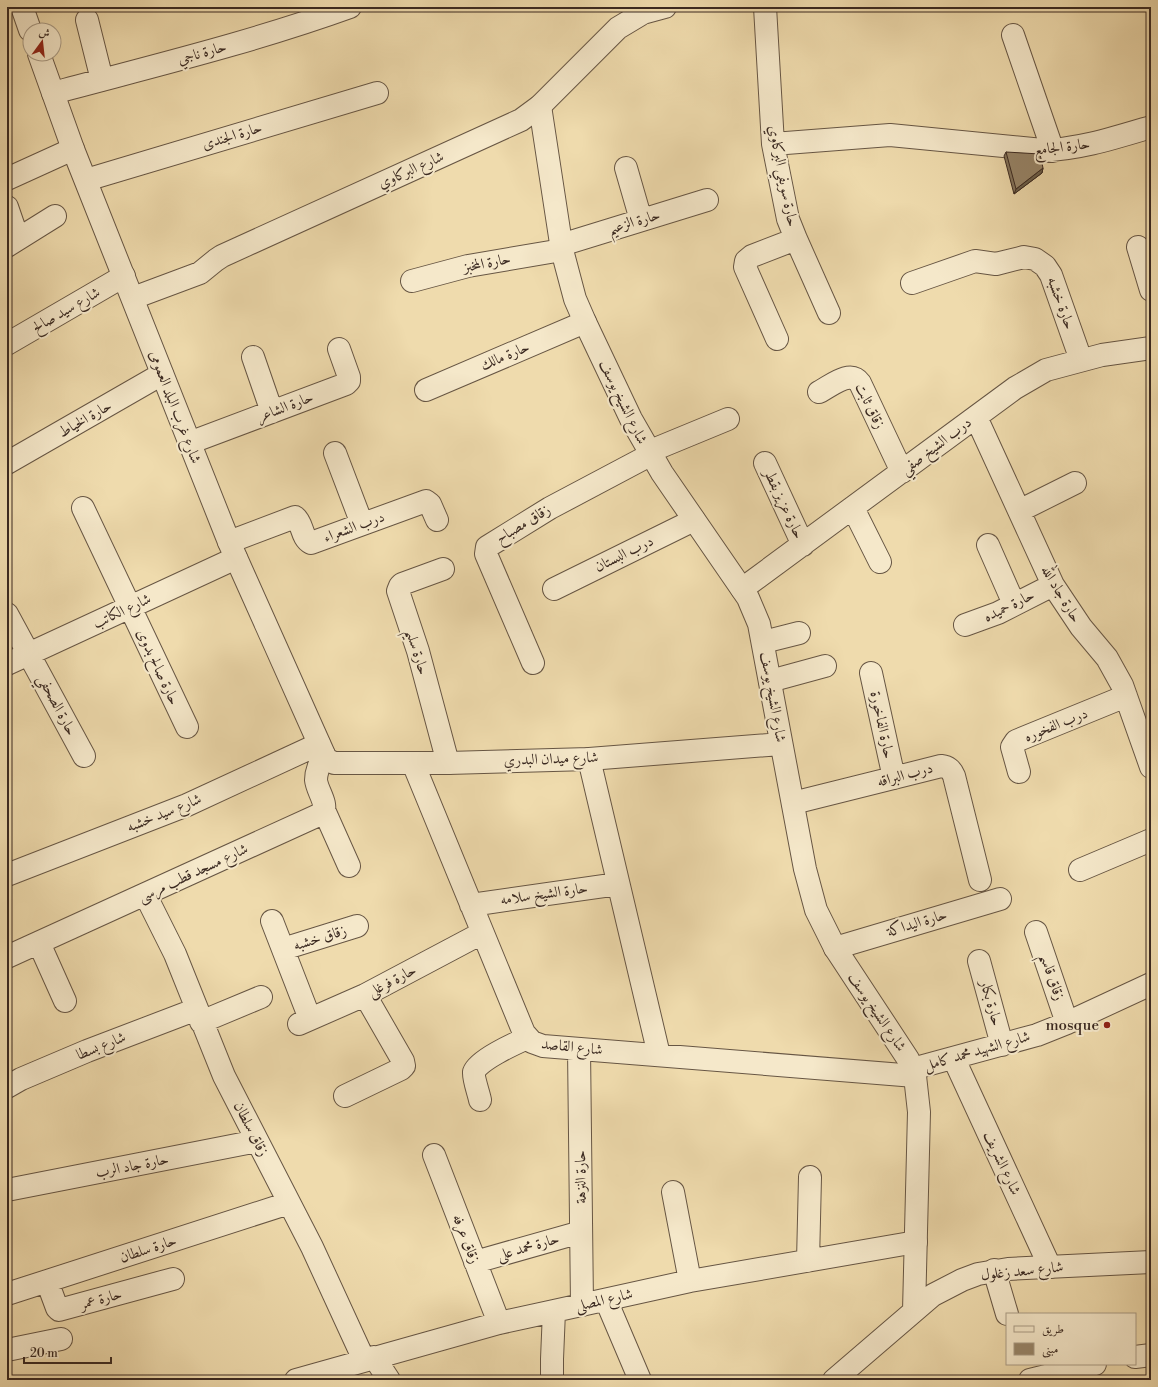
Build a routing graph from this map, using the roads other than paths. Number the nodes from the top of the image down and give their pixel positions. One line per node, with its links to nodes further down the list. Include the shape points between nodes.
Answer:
1 (22, 7): 7 (street)
2 (350, 7): 10 (street, حارة ناجي, via 195,56)
3 (665, 7): 5 (street, شارع البركاوي, via 643,13)
4 (765, 7): 15 (street, حارة سويفي البركاوي)
5 (625, 14): 13 (street, شارع البركاوي, via 618,28)
6 (87, 20): 10 (street)
7 (27, 22)
8 (1013, 35): 18 (street)
9 (42, 62): 12 (street, شارع غرب البلد العمومى)
10 (102, 80): 12 (street, حارة ناجي)
11 (377, 92): 21 (street, حارة الجندى)
12 (53, 93): 17 (street, شارع غرب البلد العمومى)
13 (540, 106): 29 (street, شارع الشيخ يوسف); 34 (street, شارع البركاوي, via 521,120 222,256 200,273)
14 (1151, 127): 18 (street, حارة الجامع, via 1101,143)
15 (773, 144): 18 (street, via 890,135); 26 (street, حارة سويفي البركاوي, via 788,219)
16 (971, 146): 18 (street, حارة الجامع, via 1010,151)
17 (73, 149): 20 (street); 21 (street, شارع غرب البلد العمومى)
18 (1053, 150)
19 (626, 168): 25 (street)
20 (7, 179)
21 (86, 180): 30 (street, شارع غرب البلد العمومى)
22 (707, 200): 25 (street, حارة الزعيم)
23 (7, 207): 27 (street)
24 (55, 216): 27 (street)
25 (641, 220): 29 (street, حارة الزعيم)
26 (796, 239): 35 (street, حارة سويفي البركاوي); 37 (street, via 746,260 745,267)
27 (12, 243)
28 (1138, 247): 33 (street)
29 (562, 248): 31 (street, حارة المخبز, via 468,266); 36 (street, شارع الشيخ يوسف, via 575,299)
30 (124, 276): 34 (street, شارع غرب البلد العمومى); 38 (street, شارع سيد صالح)
31 (412, 281)
32 (912, 283): 42 (street, حارة خشبه, via 976,261 996,264 1024,257 1035,259 1045,266 1051,275)
33 (1151, 290)
34 (132, 298): 43 (street, شارع غرب البلد العمومى)
35 (829, 313)
36 (585, 322): 44 (street, حارة مالك); 51 (street, شارع الشيخ يوسف)
37 (777, 339)
38 (7, 344)
39 (1151, 348): 42 (street, درب الشيخ صفي)
40 (339, 349): 46 (street, حارة الشاعر, via 349,377 348,383)
41 (253, 357): 46 (street)
42 (1081, 360): 47 (street, درب الشيخ صفي, via 1046,370 1015,388)
43 (162, 374): 49 (street, شارع غرب البلد العمومى); 52 (street, حارة الخياط)
44 (426, 390)
45 (819, 392): 54 (street, زقاق ثابت, via 850,376 857,378)
46 (272, 412): 49 (street, حارة الشاعر)
47 (976, 417): 54 (street, درب الشيخ صفي); 58 (street, حارة جاد الله)
48 (728, 419): 51 (street, زقاق مصباح)
49 (189, 443): 64 (street, شارع غرب البلد العمومى)
50 (335, 453): 61 (street)
51 (649, 454): 60 (street, شارع الشيخ يوسف); 77 (street, زقاق مصباح, via 550,508 487,547 485,552)
52 (7, 463)
53 (764, 464): 62 (street, حارة عزيز بقطر)
54 (902, 472): 57 (street, درب الشيخ صفي)
55 (1075, 483): 58 (street)
56 (83, 508): 71 (street, حارة صالح بدوى)
57 (852, 508): 62 (street, درب الشيخ صفي); 65 (street)
58 (1019, 511): 67 (street, حارة جاد الله)
59 (438, 520): 61 (street, درب الشعراء, via 426,501)
60 (694, 520): 68 (street, درب البستان); 69 (street, شارع الشيخ يوسف)
61 (362, 524): 64 (street, درب الشعراء, via 311,543 306,540 298,519 293,517)
62 (803, 545): 69 (street, درب الشيخ صفي)
63 (988, 545): 70 (street)
64 (233, 550): 71 (street, شارع الكاتب); 85 (street, شارع غرب البلد العمومى)
65 (880, 562)
66 (443, 569): 89 (street, حارة سليم, via 402,584 398,591 418,651)
67 (1053, 585): 70 (street, حارة حميده); 82 (street, حارة جاد الله, via 1076,621 1111,665)
68 (554, 589)
69 (742, 589): 75 (street, شارع الشيخ يوسف, via 754,610)
70 (1014, 604): 73 (street, حارة حميده)
71 (130, 607): 76 (street, شارع الكاتب); 83 (street, حارة صالح بدوى)
72 (7, 614): 76 (street, حارة الصحفي)
73 (965, 626)
74 (799, 633): 75 (street)
75 (763, 642): 81 (street, شارع الشيخ يوسف)
76 (30, 654): 78 (street, شارع الكاتب); 86 (street, حارة الصحفي)
77 (533, 663)
78 (7, 664)
79 (825, 666): 81 (street)
80 (871, 673): 92 (street, حارة الفاخورة)
81 (770, 682): 84 (street, شارع الشيخ يوسف)
82 (1126, 696): 90 (street, حارة جاد الله); 91 (street, درب الفخوره, via 1016,741 1012,747)
83 (187, 727)
84 (781, 744): 87 (street, شارع ميدان البدري); 93 (street, شارع الشيخ يوسف)
85 (321, 750): 88 (street, شارع ميدان البدري, via 329,762 334,763); 94 (street, via 316,783 325,806); 98 (street, شارع سيد خشبه)
86 (84, 756)
87 (589, 758): 89 (street, شارع ميدان البدري); 100 (street)
88 (413, 763): 89 (street, شارع ميدان البدري); 103 (street, شارع القاصد)
89 (448, 764)
90 (1151, 767)
91 (1019, 772)
92 (894, 778): 93 (street, درب البراقه); 99 (street, درب البراقه, via 941,766 952,770)
93 (794, 803): 109 (street, شارع الشيخ يوسف, via 810,890 816,910)
94 (324, 810): 96 (street); 101 (street, شارع مسجد قطب مرسى, via 323,813)
95 (1151, 840): 97 (street)
96 (349, 866)
97 (1080, 870)
98 (7, 875)
99 (980, 880)
100 (618, 884): 103 (street, حارة الشيخ سلامه); 123 (street)
101 (145, 894): 108 (street, شارع مسجد قطب مرسى); 117 (street, زقاق سلطان, via 175,954)
102 (1000, 899): 109 (street, حارة اليداكة)
103 (471, 905): 107 (street, شارع القاصد)
104 (272, 921): 110 (street, زقاق خشبه)
105 (357, 926): 110 (street, زقاق خشبه)
106 (1036, 932): 119 (street, زقاق قاسم)
107 (482, 933): 114 (street, حارة فرغلى); 120 (street, شارع القاصد)
108 (39, 943): 111 (street, شارع مسجد قطب مرسى); 116 (street)
109 (834, 948): 125 (street, شارع الشيخ يوسف, via 902,1049)
110 (283, 949): 118 (street, زقاق خشبه)
111 (7, 957)
112 (979, 961): 121 (street, حارة بكار)
113 (1151, 984): 119 (street, شارع الشهيد محمد كامل)
114 (365, 996): 118 (street, حارة فرغلى); 127 (street, via 404,1066)
115 (262, 997): 117 (street, شارع بسطا)
116 (65, 1001)
117 (199, 1015): 126 (street, شارع بسطا, via 88,1051); 129 (street, زقاق سلطان, via 224,1076)
118 (305, 1022)
119 (1067, 1023): 121 (street, شارع الشهيد محمد كامل)
120 (528, 1038): 122 (street, شارع القاصد, via 537,1045); 128 (street, via 504,1049 476,1069 474,1075)
121 (1002, 1045): 124 (street, شارع الشهيد محمد كامل)
122 (579, 1048): 123 (street, شارع القاصد); 135 (street, حارة النزهة)
123 (659, 1055): 125 (street, شارع القاصد)
124 (954, 1059): 125 (street, شارع الشهيد محمد كامل); 140 (street, شارع الشريف)
125 (914, 1073): 136 (street, شارع الشيخ يوسف, via 919,1112)
126 (7, 1087)
127 (345, 1096)
128 (480, 1100)
129 (257, 1141): 132 (street, حارة جاد الرب); 134 (street, زقاق سلطان)
130 (434, 1155): 138 (street, زقاق عرفه)
131 (810, 1178): 137 (street)
132 (7, 1190)
133 (673, 1192): 144 (street)
134 (289, 1203): 143 (street, حارة سلطان); 156 (street, زقاق سلطان)
135 (581, 1232): 138 (street, حارة محمد على); 147 (street, حارة النزهة)
136 (916, 1242): 137 (street, شارع المصلى); 149 (street, شارع الشيخ يوسف)
137 (808, 1261): 144 (street, شارع المصلى)
138 (475, 1262): 151 (street, زقاق عرفه)
139 (1151, 1262): 140 (street, شارع سعد زغلول)
140 (1050, 1267): 141 (street, شارع سعد زغلول)
141 (994, 1270): 149 (street, شارع سعد زغلول, via 947,1286); 150 (street)
142 (173, 1279): 143 (street, حارة عمر, via 58,1310)
143 (47, 1281): 145 (street, حارة سلطان)
144 (690, 1281): 146 (street, شارع المصلى)
145 (7, 1294)
146 (606, 1300): 147 (street, شارع المصلى); 163 (street)
147 (582, 1305): 148 (street, شارع المصلى)
148 (554, 1311): 151 (street, شارع المصلى); 162 (street)
149 (914, 1311): 164 (street, شارع سعد زغلول)
150 (1007, 1313)
151 (499, 1324): 156 (street, شارع المصلى)
152 (61, 1339): 153 (street)
153 (7, 1350)
154 (1151, 1355): 155 (street)
155 (1136, 1357)
156 (369, 1359): 159 (street, شارع المصلى); 161 (street, زقاق سلطان)
157 (1022, 1365): 165 (street)
158 (1091, 1365): 166 (street)
159 (331, 1375): 160 (street, شارع المصلى)
160 (296, 1380)
161 (389, 1380)
162 (552, 1380)
163 (640, 1380)
164 (834, 1380)
165 (1026, 1380)
166 (1030, 1380)

